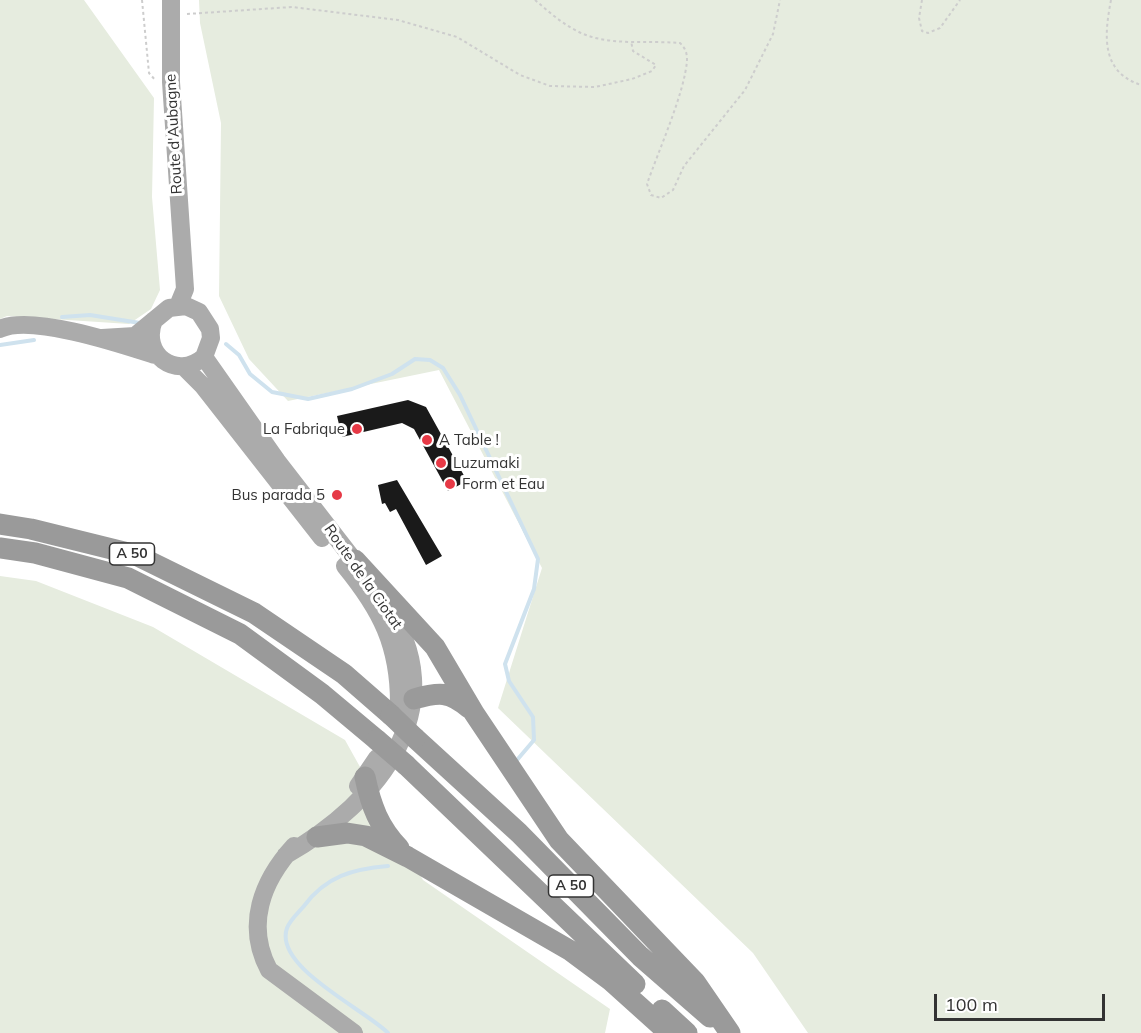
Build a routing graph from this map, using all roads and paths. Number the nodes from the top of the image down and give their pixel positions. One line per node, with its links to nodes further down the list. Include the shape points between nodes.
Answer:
1 (142, 0): 9 (path, via 149,73 159,83)
2 (535, 0): 8 (path, via 579,33)
3 (780, 0): 8 (path, via 773,34 745,90 684,166 673,190 661,198 651,195 647,184 682,84 687,57 680,43)
4 (922, 0): 5 (path, via 919,25 928,33 940,28)
5 (960, 0)
6 (1111, 0): 10 (path, via 1108,53 1119,75)
7 (171, 8): 8 (path, via 292,7 398,20 457,37 520,75 550,86 596,87 652,71 656,65 633,51); 9 (main road, Route d'Aubagne)
8 (631, 41)
9 (171, 82): 11 (main road, Route d'Aubagne)
10 (1141, 85)
11 (184, 267): 12 (main road, Route d'Aubagne, via 185,289); 13 (main road, Route d'Aubagne)
12 (178, 306): 13 (main road); 14 (main road)
13 (199, 312): 18 (main road, via 206,319 211,338)
14 (154, 320): 16 (main road, via 135,336); 17 (main road, via 150,338)
15 (0, 329): 16 (main road, via 27,324)
16 (102, 338): 17 (main road)
17 (155, 354): 19 (main road, via 168,364)
18 (204, 357): 19 (main road); 22 (main road, Route de la Ciotat, via 277,461)
19 (184, 367): 23 (main road, Route de la Ciotat, via 367,593 384,621)
20 (0, 525): 23 (highway, A 50, via 136,555 254,613 344,674)
21 (0, 548): 25 (highway, A 50, via 128,578 240,634 322,694)
22 (355, 561): 23 (main road, Route de la Ciotat, via 400,625 410,653); 24 (highway, via 435,647)
23 (404, 707): 24 (highway, via 434,693 455,696); 25 (main road, Route de la Ciotat, bridge, via 399,746); 33 (highway, A 50, bridge, via 415,738 519,833 640,956)
24 (474, 712): 33 (highway, via 559,840 695,982)
25 (387, 758): 26 (main road, Route de la Ciotat); 32 (highway, A 50)
26 (367, 785): 27 (main road, Route de la Ciotat); 28 (main road, Route de la Ciotat, via 309,830); 29 (highway, via 383,831)
27 (317, 837): 28 (main road, Route de la Ciotat); 29 (highway, via 347,833 366,836)
28 (286, 855): 30 (main road, Route de la Ciotat, via 274,869 258,912 261,955 269,970)
29 (408, 856): 31 (highway, via 571,951)
30 (354, 1033)
31 (669, 1033)
32 (687, 1033)
33 (729, 1033)

